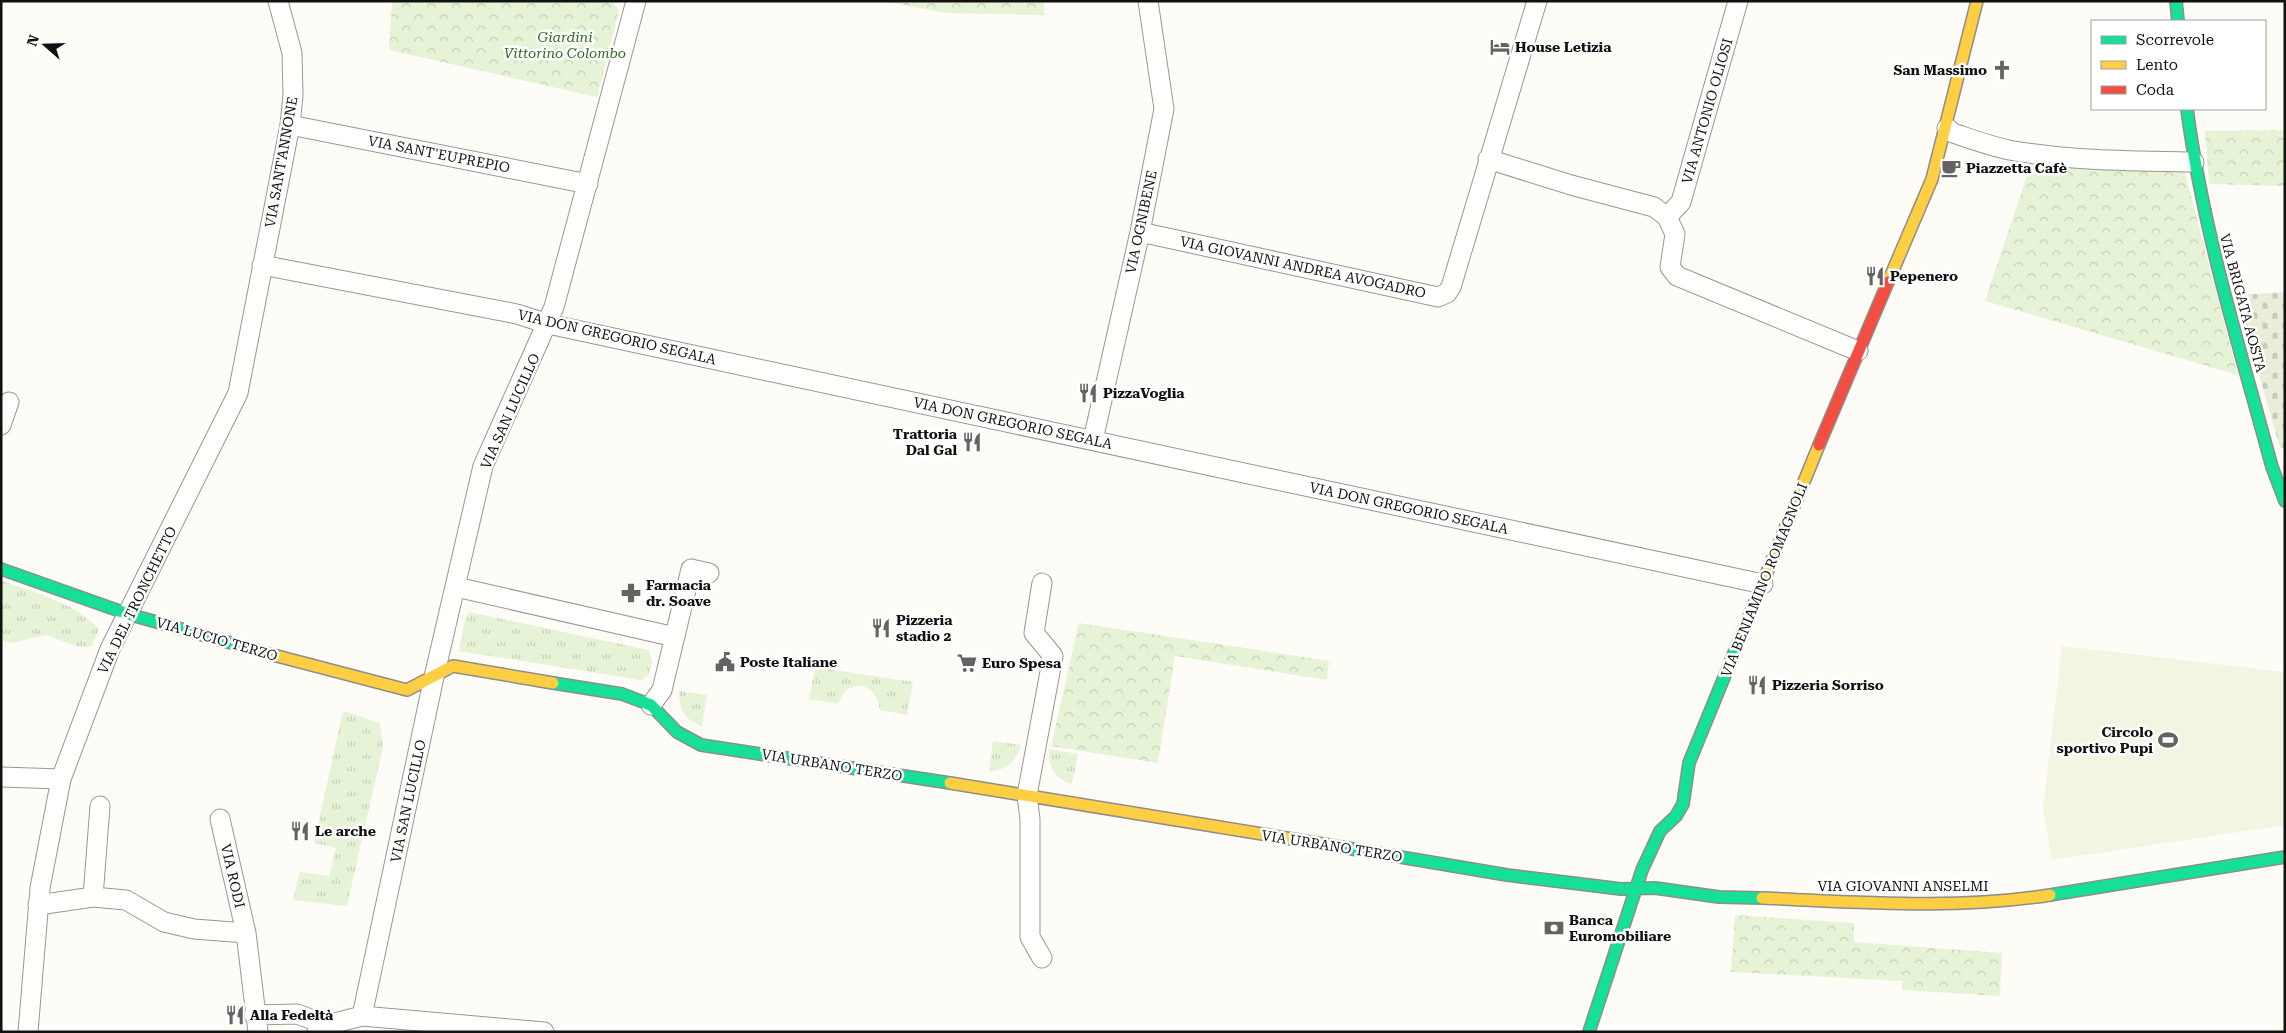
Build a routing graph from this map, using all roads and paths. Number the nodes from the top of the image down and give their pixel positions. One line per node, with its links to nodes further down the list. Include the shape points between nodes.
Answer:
1 (278, 1): 10 (street, VIA SANT'ANNONE, via 292,53)
2 (636, 1): 14 (street)
3 (1148, 1): 16 (street, VIA OGNIBENE, via 1164,110)
4 (1537, 1): 12 (street, VIA GIOVANNI ANDREA AVOGADRO)
5 (1738, 1): 15 (street, VIA ANTONIO OLIOSI, via 1681,202)
6 (1977, 1): 11 (street, VIA BENIAMINO ROMAGNOLI)
7 (2176, 1): 8 (street)
8 (2178, 20)
9 (2187, 110): 13 (street, VIA BRIGATA AOSTA)
10 (290, 125): 14 (street, VIA SANT'EUPREPIO); 17 (street, VIA SANT'ANNONE)
11 (1946, 128): 13 (street, via 2007,150 2135,162); 19 (street, VIA BENIAMINO ROMAGNOLI, via 1932,179)
12 (1488, 159): 15 (street, via 1654,207); 16 (street, VIA GIOVANNI ANDREA AVOGADRO, via 1451,287 1438,297)
13 (2194, 162): 23 (street, VIA BRIGATA AOSTA, via 2250,388 2272,468)
14 (588, 184): 18 (street)
15 (1667, 217): 19 (street, via 1675,234 1670,267 1677,276)
16 (1140, 232): 22 (street, VIA OGNIBENE)
17 (262, 265): 18 (street, VIA DON GREGORIO SEGALA, via 517,314); 29 (street, VIA DEL TRONCHETTO, via 238,393)
18 (548, 324): 22 (street, VIA DON GREGORIO SEGALA); 28 (street, VIA SAN LUCILLO, via 483,466)
19 (1858, 351): 27 (street, VIA BENIAMINO ROMAGNOLI)
20 (9, 402): 21 (street)
21 (1, 425)
22 (1093, 440): 27 (street, VIA DON GREGORIO SEGALA)
23 (2285, 501)
24 (1, 569): 29 (street, VIA LUCIO TERZO)
25 (709, 573): 30 (street, via 691,570)
26 (1042, 583): 35 (street, via 1034,633 1053,656)
27 (1763, 584): 39 (street, VIA BENIAMINO ROMAGNOLI, via 1689,763 1683,804 1654,842)
28 (456, 586): 30 (street); 31 (street, VIA SAN LUCILLO)
29 (128, 614): 31 (street, VIA LUCIO TERZO, via 407,690); 34 (street, VIA DEL TRONCHETTO, via 110,649)
30 (675, 637): 32 (street, via 662,690)
31 (434, 677): 32 (street, VIA URBANO TERZO, via 453,666 622,694); 44 (street, VIA SAN LUCILLO)
32 (651, 705): 35 (street, VIA URBANO TERZO, via 678,732 702,745)
33 (1, 777): 34 (street)
34 (60, 778): 41 (street, VIA DEL TRONCHETTO)
35 (1027, 795): 39 (street, VIA URBANO TERZO, via 1507,875 1621,889); 43 (street, via 1030,938)
36 (100, 806): 40 (street)
37 (220, 819): 42 (street, VIA RODI)
38 (2285, 857): 39 (street, VIA GIOVANNI ANSELMI, via 2011,901 1908,903 1719,897)
39 (1638, 888): 49 (street, VIA BENIAMINO ROMAGNOLI)
40 (93, 896): 41 (street); 42 (street, via 126,900 164,922 194,929)
41 (38, 905): 47 (street, VIA DEL TRONCHETTO)
42 (246, 932): 45 (street, VIA RODI)
43 (1042, 958)
44 (362, 1016): 46 (street, VIA RODI); 48 (street, VIA RODI)
45 (256, 1023): 46 (street, VIA RODI, via 297,1014)
46 (322, 1028)
47 (28, 1032)
48 (544, 1032)
49 (1589, 1032)

